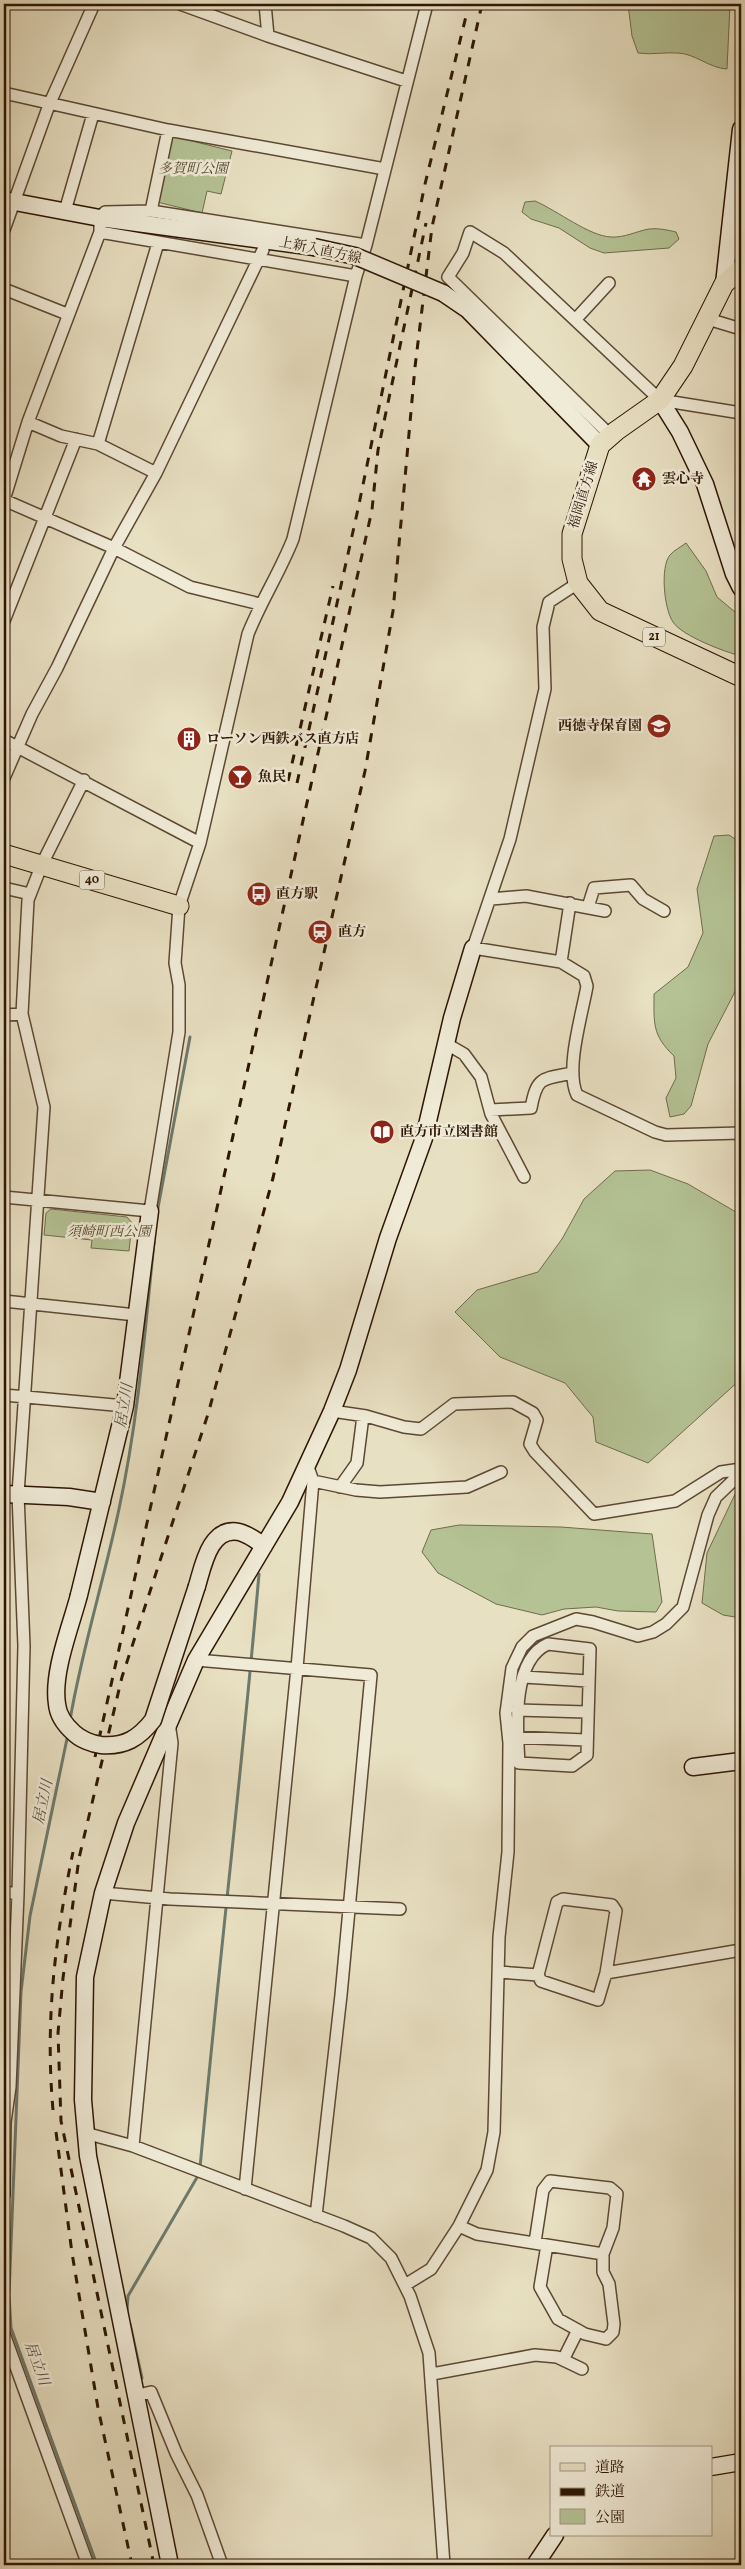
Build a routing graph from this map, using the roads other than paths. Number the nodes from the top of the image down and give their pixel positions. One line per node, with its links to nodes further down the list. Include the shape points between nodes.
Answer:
1 (94, 4): 8 (street)
2 (180, 4): 5 (street)
3 (264, 4): 5 (street)
4 (427, 4): 6 (street)
5 (268, 36): 6 (street)
6 (406, 81): 12 (street)
7 (4, 93): 8 (street)
8 (49, 105): 9 (street); 13 (street)
9 (93, 114): 11 (street); 14 (street)
10 (741, 129): 24 (street)
11 (168, 130): 12 (street); 15 (street)
12 (385, 169): 19 (street)
13 (9, 200): 14 (street, 上新入直方線); 17 (street)
14 (65, 211): 16 (street, 上新入直方線)
15 (151, 211): 16 (street, via 105,212); 19 (street)
16 (100, 225): 18 (street); 26 (street); 34 (street, 上新入直方線, bridge, via 314,247 355,256 443,293 468,310)
17 (4, 230)
18 (158, 243): 20 (street); 35 (street)
19 (366, 245): 22 (street)
20 (261, 254): 22 (street); 36 (street)
21 (741, 269): 24 (main road)
22 (356, 276): 42 (street, via 293,539)
23 (609, 282): 28 (street)
24 (724, 284): 27 (main road)
25 (4, 288): 26 (street)
26 (67, 314): 32 (street)
27 (708, 319): 29 (street); 30 (main road)
28 (576, 320): 30 (street); 34 (street, via 504,253 470,232 463,253 448,277)
29 (741, 329)
30 (660, 400): 31 (street); 34 (main road); 41 (street, via 680,432 705,484)
31 (741, 413)
32 (28, 422): 33 (street); 37 (street)
33 (76, 439): 35 (street); 38 (street)
34 (606, 440): 40 (main road, 福岡直方線 / 21, via 572,534 572,559)
35 (98, 444): 36 (street)
36 (156, 473): 39 (street)
37 (4, 500): 38 (street)
38 (44, 518): 39 (street); 43 (street)
39 (114, 548): 42 (street, via 190,587); 46 (street)
40 (578, 583): 44 (main road, 福岡直方線 / 21, via 600,611); 54 (street, via 549,602 543,627 545,689 510,839)
41 (741, 588)
42 (260, 604): 49 (street, via 248,634)
43 (4, 621)
44 (741, 678)
45 (4, 740): 46 (street)
46 (18, 747): 47 (street); 48 (street)
47 (4, 778)
48 (84, 780): 49 (street); 51 (street)
49 (200, 843): 56 (street)
50 (4, 854): 51 (main road, 40)
51 (42, 864): 53 (street); 56 (main road, 40)
52 (4, 888): 53 (street)
53 (30, 894): 62 (street)
54 (491, 899): 55 (street, via 526,896); 60 (street)
55 (570, 903): 57 (street); 61 (street)
56 (179, 906): 71 (street, via 175,962 179,985 179,1032)
57 (588, 907): 58 (street); 59 (street, via 594,888 631,885 643,899)
58 (605, 911)
59 (664, 911)
60 (473, 948): 61 (street); 64 (street)
61 (561, 962): 65 (street, via 584,976 586,986)
62 (22, 1014): 63 (street); 70 (street, via 44,1107)
63 (4, 1015)
64 (445, 1043): 66 (street, via 464,1054 475,1068 481,1077); 78 (street, via 424,1138)
65 (573, 1073): 66 (street, via 541,1081 535,1087 531,1108); 67 (street, via 577,1095 655,1132 666,1135)
66 (490, 1110): 68 (street)
67 (741, 1133)
68 (524, 1177)
69 (4, 1197): 70 (street)
70 (38, 1201): 71 (street); 73 (street)
71 (150, 1211): 74 (street)
72 (4, 1301): 73 (street)
73 (32, 1304): 74 (street); 76 (street)
74 (136, 1315): 77 (street)
75 (4, 1395): 76 (street)
76 (24, 1397): 77 (street); 85 (street)
77 (125, 1406): 86 (street)
78 (332, 1411): 79 (street); 82 (street)
79 (363, 1416): 80 (street, via 421,1429 454,1404 513,1402 533,1413 537,1420 530,1444 535,1452 594,1514 675,1501 721,1472); 84 (street, via 357,1463)
80 (741, 1469)
81 (501, 1472): 84 (street, via 467,1487 380,1492)
82 (311, 1474): 84 (street); 87 (street); 89 (street)
83 (741, 1474): 95 (street, via 716,1497 683,1607 666,1624 638,1636 576,1619 533,1636 522,1647 512,1668 506,1713)
84 (340, 1487)
85 (11, 1494): 86 (street); 101 (street, via 24,1646)
86 (102, 1502): 87 (street, bridge, via 58,1678 56,1704 63,1723 79,1738 98,1745 116,1746 128,1742 143,1733 153,1720 209,1549 220,1536 229,1532 240,1532)
87 (264, 1546): 88 (street)
88 (196, 1660): 89 (street); 94 (street)
89 (297, 1668): 103 (street); 104 (street, via 371,1675)
90 (524, 1676): 91 (street); 91 (street, via 535,1652 548,1644 590,1649); 92 (street)
91 (588, 1681): 93 (street)
92 (517, 1710): 93 (street); 95 (street)
93 (587, 1712): 96 (street)
94 (169, 1721): 100 (street, via 126,1823); 102 (street, via 172,1743)
95 (513, 1737): 96 (street); 96 (street, via 519,1762 572,1766 587,1755); 107 (street)
96 (586, 1740)
97 (741, 1760): 98 (street)
98 (693, 1767)
99 (4, 1892): 101 (street)
100 (103, 1893): 102 (street); 111 (street, via 85,1977)
101 (18, 1894): 110 (street, via 10,2087)
102 (157, 1897): 103 (street); 112 (street)
103 (274, 1904): 104 (street); 113 (street)
104 (349, 1906): 105 (street); 115 (street)
105 (400, 1909)
106 (741, 1950): 108 (street)
107 (498, 1972): 109 (street); 116 (street, via 494,2132 487,2170)
108 (606, 1973): 109 (street, via 598,2000 541,1981); 109 (street, via 616,1911 612,1905 563,1899 556,1902)
109 (538, 1975)
110 (4, 2122): 114 (street)
111 (85, 2133): 112 (street); 126 (street)
112 (133, 2146): 113 (street)
113 (246, 2189): 115 (street)
114 (4, 2195)
115 (316, 2216): 120 (street, via 371,2238 391,2258)
116 (459, 2226): 117 (street, via 477,2234); 120 (street, via 431,2269)
117 (535, 2242): 118 (street); 119 (street, via 543,2190 550,2181 610,2188 617,2194 613,2228)
118 (547, 2245): 119 (street); 121 (street, via 540,2287 558,2318)
119 (603, 2254): 121 (street, via 602,2272 611,2294 613,2332 606,2339)
120 (405, 2285): 125 (street, via 430,2353)
121 (578, 2330): 123 (street)
122 (4, 2334): 130 (street)
123 (563, 2360): 124 (street); 125 (street, via 535,2355)
124 (582, 2370)
125 (432, 2374): 133 (street)
126 (134, 2396): 131 (street); 132 (street, via 151,2392 197,2495)
127 (741, 2462): 128 (street)
128 (712, 2467)
129 (554, 2536): 134 (street)
130 (88, 2565)
131 (170, 2565)
132 (222, 2565)
133 (444, 2565)
134 (534, 2565)

